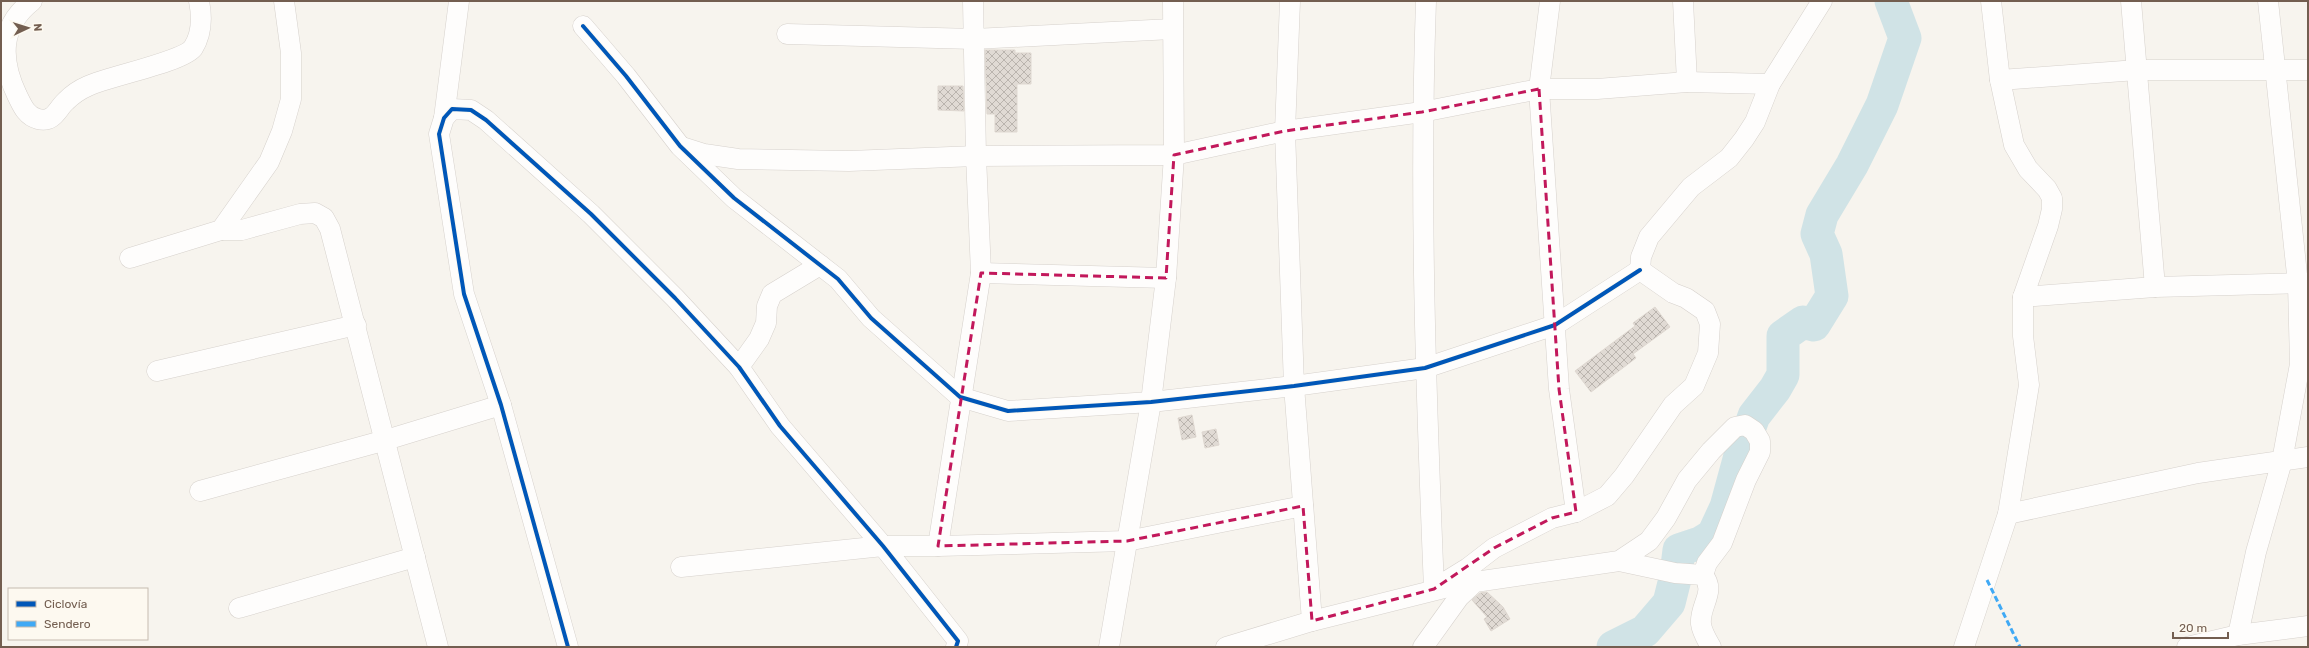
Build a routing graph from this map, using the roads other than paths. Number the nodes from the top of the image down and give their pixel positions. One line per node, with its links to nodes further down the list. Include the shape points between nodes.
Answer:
1 (31, 1): 2 (street, via 16,13 7,26 1,56 6,78 26,112 37,119 45,120 52,117 66,100 88,86 172,60 192,48 200,26)
2 (199, 1)
3 (284, 1): 32 (street, via 291,53 291,99 282,131 269,162)
4 (459, 1): 27 (street)
5 (974, 1): 18 (street)
6 (1173, 1): 16 (street)
7 (1290, 1): 28 (street)
8 (1426, 1): 26 (street)
9 (1550, 1): 25 (street)
10 (1683, 1): 23 (street)
11 (1822, 1): 24 (street)
12 (1990, 1): 22 (street)
13 (2131, 1): 19 (street)
14 (2268, 1): 21 (street)
15 (583, 26): 29 (street, via 626,76)
16 (1172, 30): 18 (street); 30 (street)
17 (787, 34): 18 (street)
18 (974, 39): 31 (street)
19 (2137, 70): 21 (street); 22 (street); 39 (street)
20 (2308, 70): 21 (street)
21 (2276, 72): 38 (street)
22 (2000, 80): 40 (street, via 2014,145 2028,169 2052,198 2048,226)
23 (1687, 82): 24 (street); 25 (street, via 1597,89)
24 (1770, 84): 35 (street, via 1755,122 1729,158 1691,188 1649,237 1641,257)
25 (1539, 89): 26 (street); 41 (street)
26 (1422, 112): 28 (street); 44 (street)
27 (444, 118): 43 (street, via 452,109 471,110 486,120 590,214 675,298); 49 (street, via 439,134 464,294)
28 (1285, 131): 30 (street); 46 (street)
29 (680, 146): 31 (street, via 704,154 738,159 849,161); 34 (street, via 734,198)
30 (1174, 155): 31 (street); 37 (street)
31 (976, 156): 36 (street)
32 (221, 230): 33 (street); 42 (street, via 242,230 300,214 315,213 324,218 330,229)
33 (130, 258)
34 (820, 265): 43 (street, via 772,294 767,306 766,323 759,340); 47 (street, via 838,279 871,318)
35 (1640, 270): 41 (street); 55 (street, via 1705,311 1710,324 1708,352 1694,386 1673,405 1624,476 1607,496)
36 (981, 273): 37 (street); 47 (street)
37 (1166, 278): 48 (street)
38 (2303, 283): 39 (street); 52 (street, via 2300,364)
39 (2155, 287): 40 (street)
40 (2023, 297): 56 (street, via 2023,336 2029,385)
41 (1555, 325): 44 (street); 55 (street, via 1559,389)
42 (356, 326): 45 (street); 50 (street)
43 (739, 367): 58 (street, via 780,426)
44 (1425, 368): 46 (street); 65 (street)
45 (158, 371)
46 (1294, 386): 48 (street); 54 (street)
47 (960, 397): 48 (street, via 1008,411); 59 (street)
48 (1151, 402): 57 (street)
49 (501, 405): 50 (street); 72 (street)
50 (386, 440): 53 (street); 60 (street)
51 (2308, 457): 52 (street)
52 (2282, 460): 56 (street, via 2198,473); 69 (street, via 2256,552)
53 (200, 491)
54 (1303, 506): 57 (street); 67 (street)
55 (1576, 512): 65 (street, via 1552,518 1494,548)
56 (2008, 514): 77 (street)
57 (1127, 541): 59 (street); 73 (street)
58 (883, 546): 59 (street); 62 (street); 70 (street)
59 (938, 546)
60 (415, 557): 66 (street); 71 (street)
61 (1619, 561): 63 (street, via 1675,573); 63 (street, via 1649,541 1666,518 1687,480 1711,451 1735,427 1750,428 1760,440 1760,452 1746,480 1722,543 1707,564); 64 (street)
62 (681, 567)
63 (1703, 575): 76 (street, via 1708,580 1710,590 1701,615 1701,624)
64 (1474, 582): 65 (street); 75 (street, via 1459,598)
65 (1434, 589): 67 (street)
66 (239, 608)
67 (1312, 621): 74 (street)
68 (2308, 626): 69 (street)
69 (2238, 635): 78 (street)
70 (961, 645)
71 (438, 647)
72 (568, 647)
73 (1109, 647)
74 (1226, 647)
75 (1424, 647)
76 (1711, 647)
77 (1964, 647)
78 (2187, 647)

